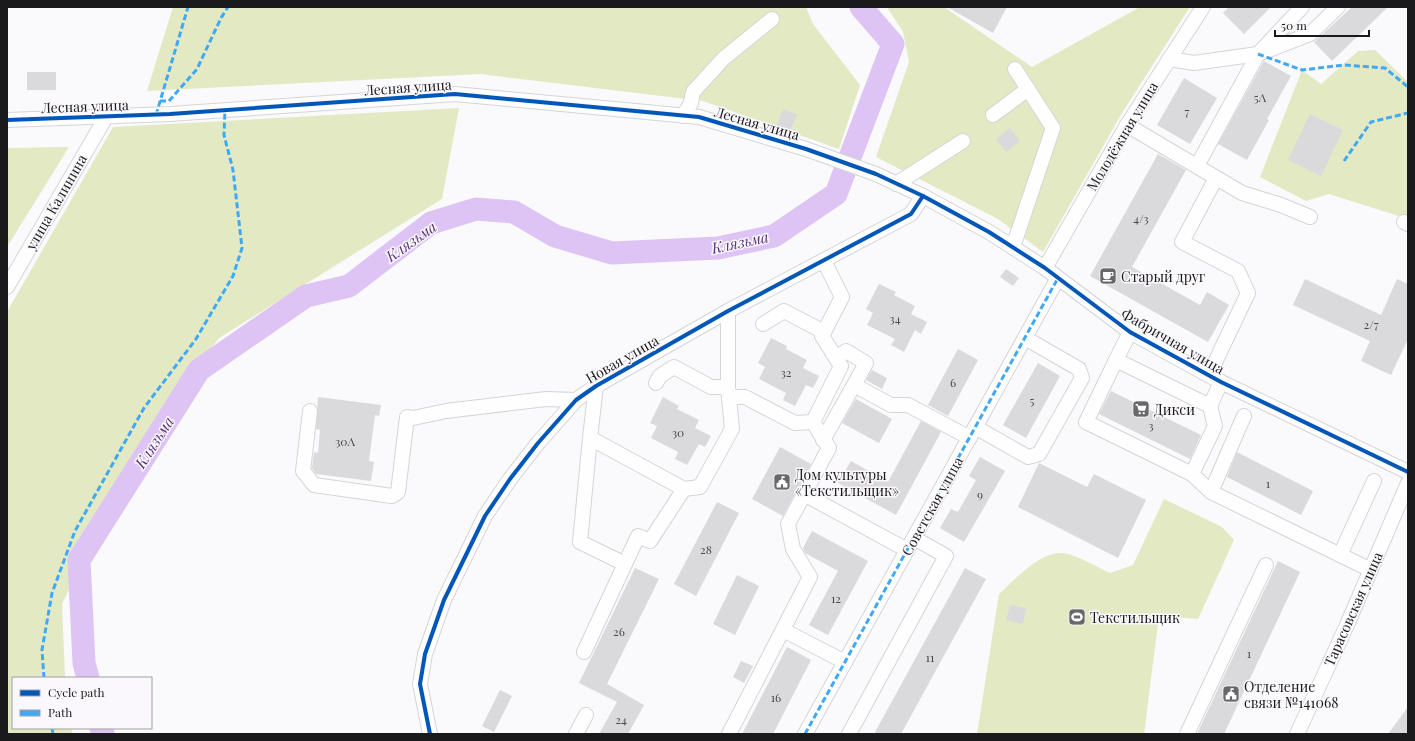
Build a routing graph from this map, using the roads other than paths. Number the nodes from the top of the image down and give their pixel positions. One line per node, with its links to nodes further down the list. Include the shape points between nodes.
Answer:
1 (1203, 7): 6 (street, Молодёжная улица)
2 (1302, 7): 5 (street)
3 (1338, 7): 5 (street, via 1310,34)
4 (772, 19): 10 (street, via 723,59 698,86)
5 (1258, 54): 6 (street, via 1194,63); 15 (street)
6 (1169, 59): 13 (street, Молодёжная улица)
7 (1015, 69): 8 (street)
8 (1028, 89): 9 (street); 21 (street, via 1053,128)
9 (993, 115)
10 (683, 116): 11 (street, Лесная улица, via 456,94); 16 (street, Лесная улица, via 699,117 806,149)
11 (106, 117): 12 (street, Лесная улица); 25 (street, улица Калинина)
12 (7, 120)
13 (1127, 125): 15 (street); 23 (street, Молодёжная улица)
14 (963, 141): 18 (street)
15 (1197, 166): 17 (street)
16 (876, 174): 18 (street, Фабричная улица)
17 (1216, 178): 20 (street, via 1242,192); 33 (street, via 1182,242 1238,271 1248,293)
18 (896, 184): 19 (street, Фабричная улица)
19 (923, 196): 21 (street, Фабричная улица); 22 (street, Новая улица, via 911,214)
20 (1310, 217)
21 (1013, 247): 23 (street, Фабричная улица)
22 (824, 261): 26 (street, Новая улица); 28 (street, via 842,297)
23 (1045, 268): 24 (street, Фабричная улица)
24 (1058, 278): 29 (street, Фабричная улица); 30 (street, Советская улица)
25 (7, 287)
26 (728, 311): 36 (street, Новая улица); 37 (street)
27 (763, 324): 28 (street, via 784,311)
28 (824, 332): 31 (street, via 822,336)
29 (1130, 332): 32 (street); 33 (street, Фабричная улица)
30 (1025, 338): 43 (street, Советская улица); 43 (street, via 1079,369 1082,378 1039,454 1028,457)
31 (836, 358): 35 (street, via 846,352 866,363); 42 (street, via 841,366)
32 (1116, 360): 39 (street); 47 (street, via 1086,422)
33 (1215, 379): 39 (street); 46 (street, Фабричная улица)
34 (656, 384): 37 (street, via 660,376 674,367)
35 (854, 385): 43 (street, via 891,405 908,405); 45 (street)
36 (596, 386): 38 (street, Новая улица); 44 (street)
37 (728, 392): 42 (street, via 745,397 795,423); 50 (street, via 732,429 700,487)
38 (576, 400): 40 (street, via 546,399 407,417 398,492 392,496 314,485 303,471); 62 (street, Новая улица, via 538,443 485,516 444,600 425,654 420,684)
39 (1210, 406): 47 (street, via 1215,426)
40 (310, 411)
41 (1244, 416): 51 (street)
42 (812, 422): 45 (street)
43 (972, 433): 53 (street, Советская улица)
44 (590, 438): 50 (street); 55 (street, via 580,542)
45 (823, 440): 52 (street, via 829,448)
46 (1408, 472)
47 (1192, 474): 51 (street)
48 (1374, 480): 54 (street)
49 (1408, 484): 57 (street, Тарасовская улица)
50 (684, 489): 55 (street, via 650,541 638,536)
51 (1211, 492): 54 (street)
52 (804, 494): 53 (street); 58 (street, via 788,524 793,549 810,577)
53 (911, 544): 60 (street, Советская улица); 66 (street, via 946,556)
54 (1340, 555): 57 (street)
55 (625, 564): 59 (street)
56 (1266, 565): 67 (street)
57 (1371, 570): 68 (street, Тарасовская улица)
58 (783, 630): 60 (street); 64 (street)
59 (584, 652)
60 (845, 662): 65 (street, Советская улица)
61 (586, 716): 63 (street)
62 (430, 734)
63 (576, 734)
64 (729, 734)
65 (806, 734)
66 (849, 734)
67 (1187, 734)
68 (1297, 734)

